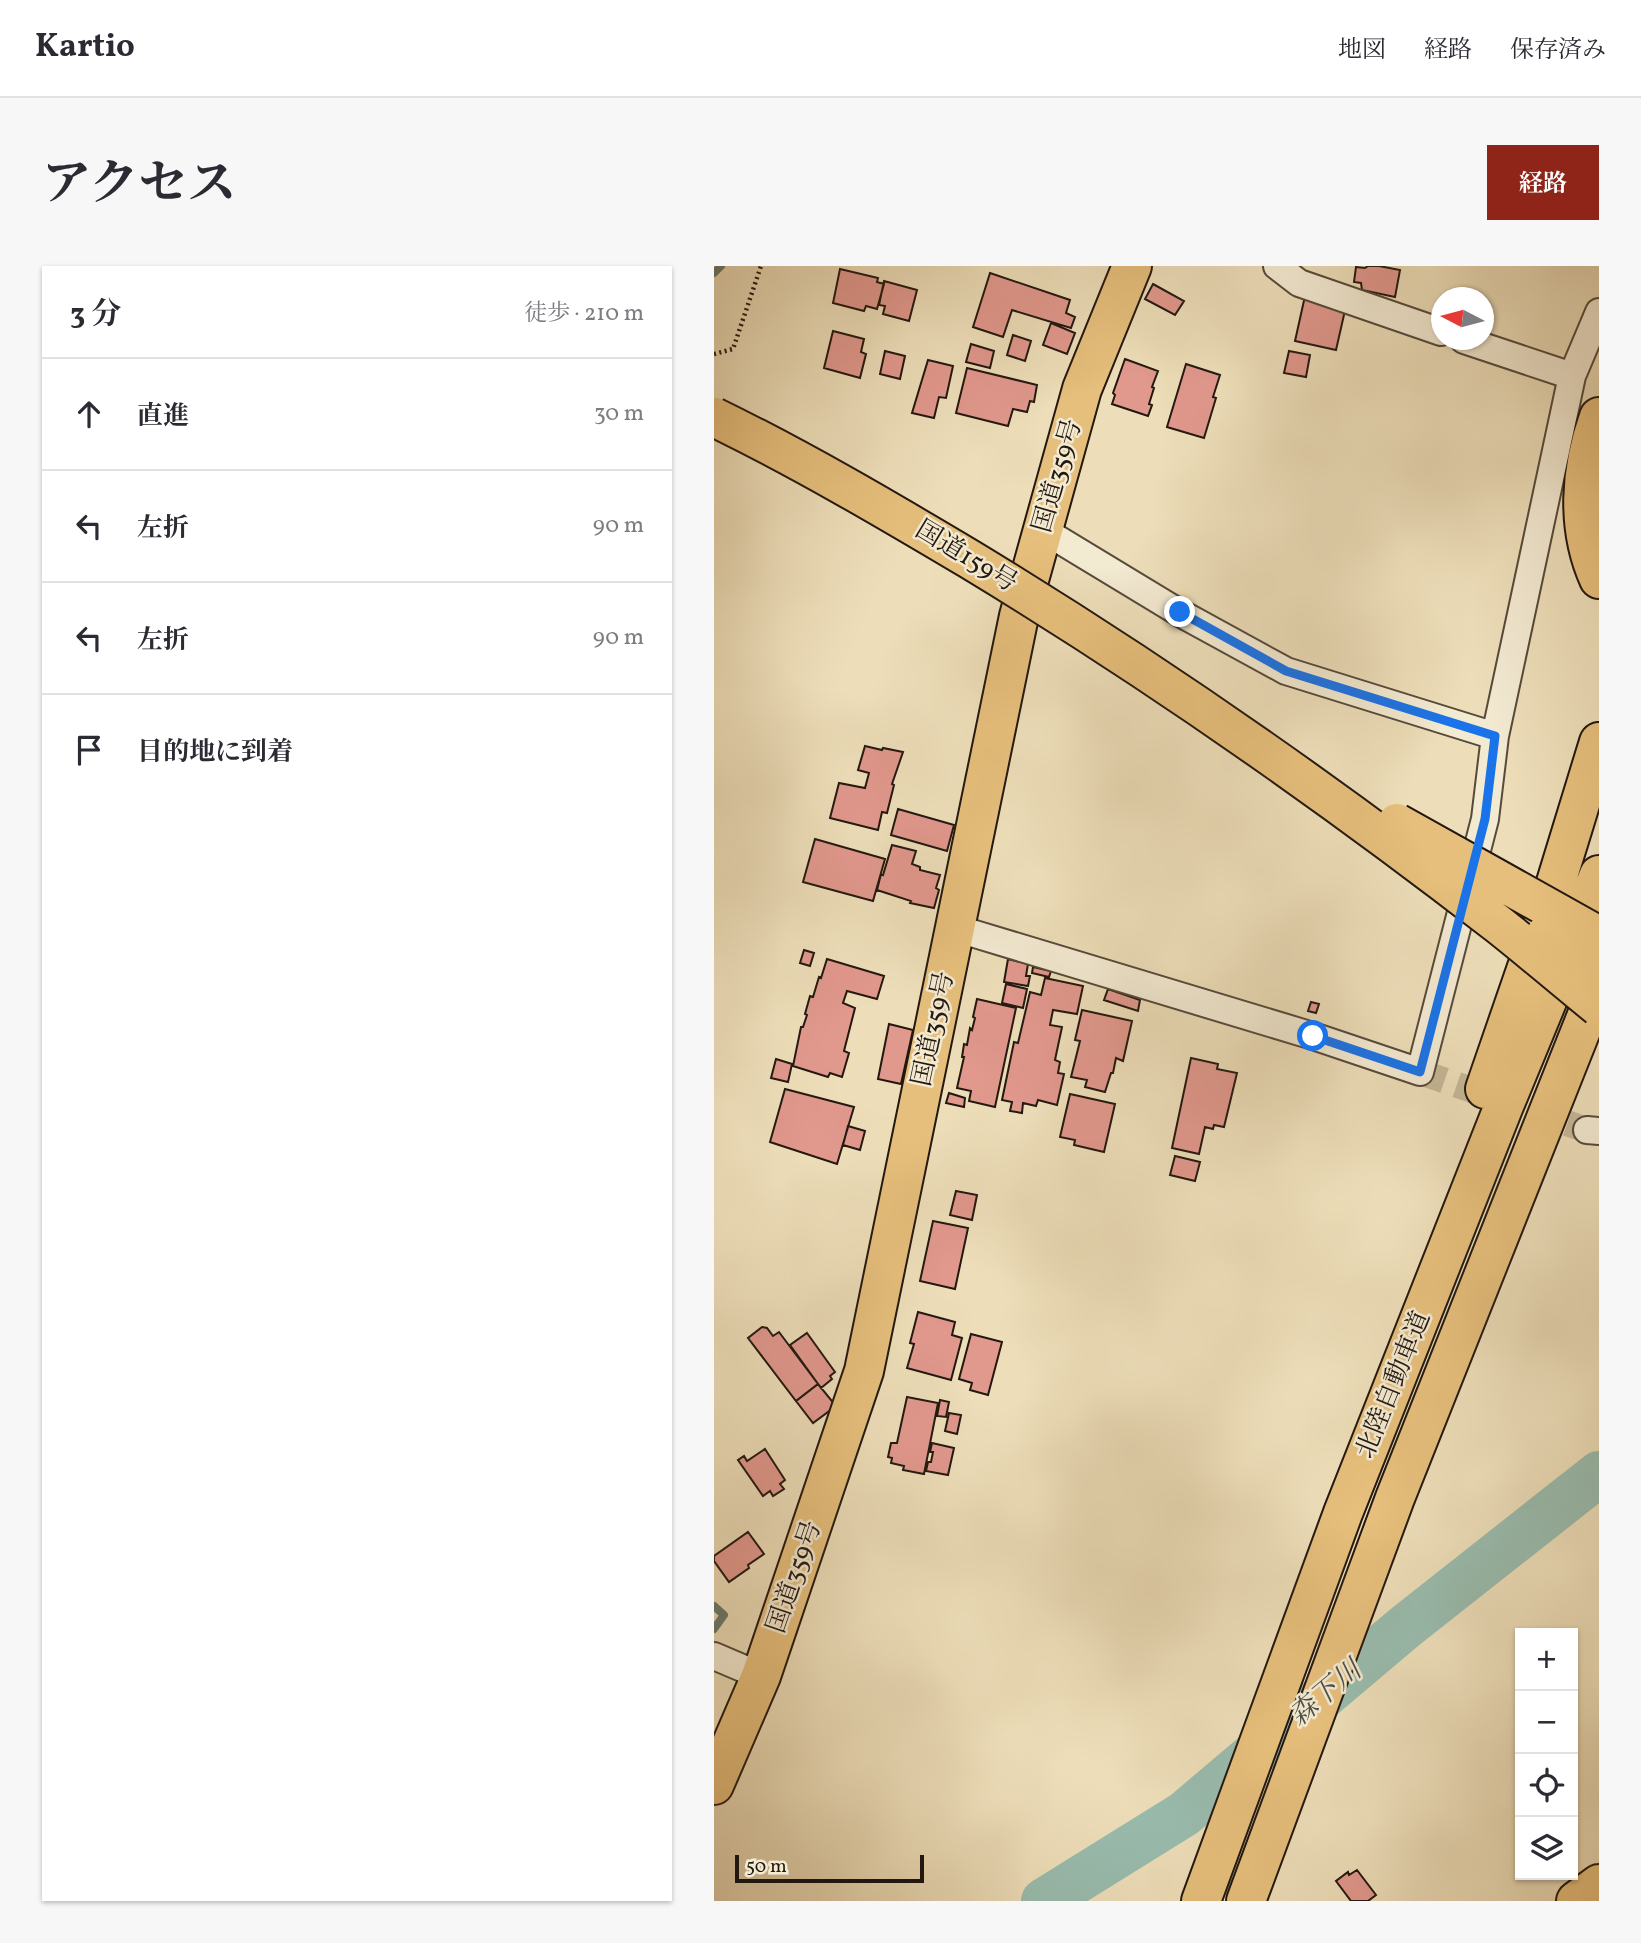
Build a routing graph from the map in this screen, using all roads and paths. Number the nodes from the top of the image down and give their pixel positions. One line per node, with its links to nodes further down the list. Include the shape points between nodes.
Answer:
1 (761, 266): 7 (path, via 733,349)
2 (1278, 266): 5 (street, via 1299,283)
3 (1129, 267): 11 (highway, 国道359号, via 1082,389)
4 (1599, 312): 8 (street)
5 (1431, 329)
6 (1494, 350): 8 (street)
7 (714, 354)
8 (1572, 376): 14 (street)
9 (714, 417): 13 (highway, 国道159号, bridge, via 877,503)
10 (1599, 417): 12 (highway, via 1585,468 1583,501 1586,538)
11 (1043, 530): 14 (street, via 1286,671); 19 (highway, 国道359号, via 1019,616)
12 (1599, 579)
13 (1208, 713): 16 (highway, 国道159号, bridge); 18 (highway, 国道159号, bridge)
14 (1495, 736): 19 (street, via 1485,819 1420,1072)
15 (1599, 742): 26 (highway, via 1554,889)
16 (1303, 772): 20 (highway, bridge); 21 (highway, 国道159号, bridge)
17 (1599, 875): 26 (highway, 北陸自動車道)
18 (1502, 927): 23 (highway, 国道159号, bridge); 24 (highway, bridge)
19 (955, 928): 28 (highway, 国道359号, via 864,1371)
20 (1599, 936)
21 (1599, 971)
22 (1599, 985): 25 (highway, 北陸自動車道)
23 (1599, 1007)
24 (1599, 1017): 25 (highway, via 1474,1322)
25 (1426, 1419): 32 (highway, 北陸自動車道)
26 (1343, 1513): 31 (highway, 北陸自動車道)
27 (714, 1656): 28 (street)
28 (761, 1676): 29 (highway, 国道359号)
29 (714, 1785)
30 (1599, 1884): 33 (highway)
31 (1201, 1901)
32 (1246, 1901)
33 (1576, 1901)

